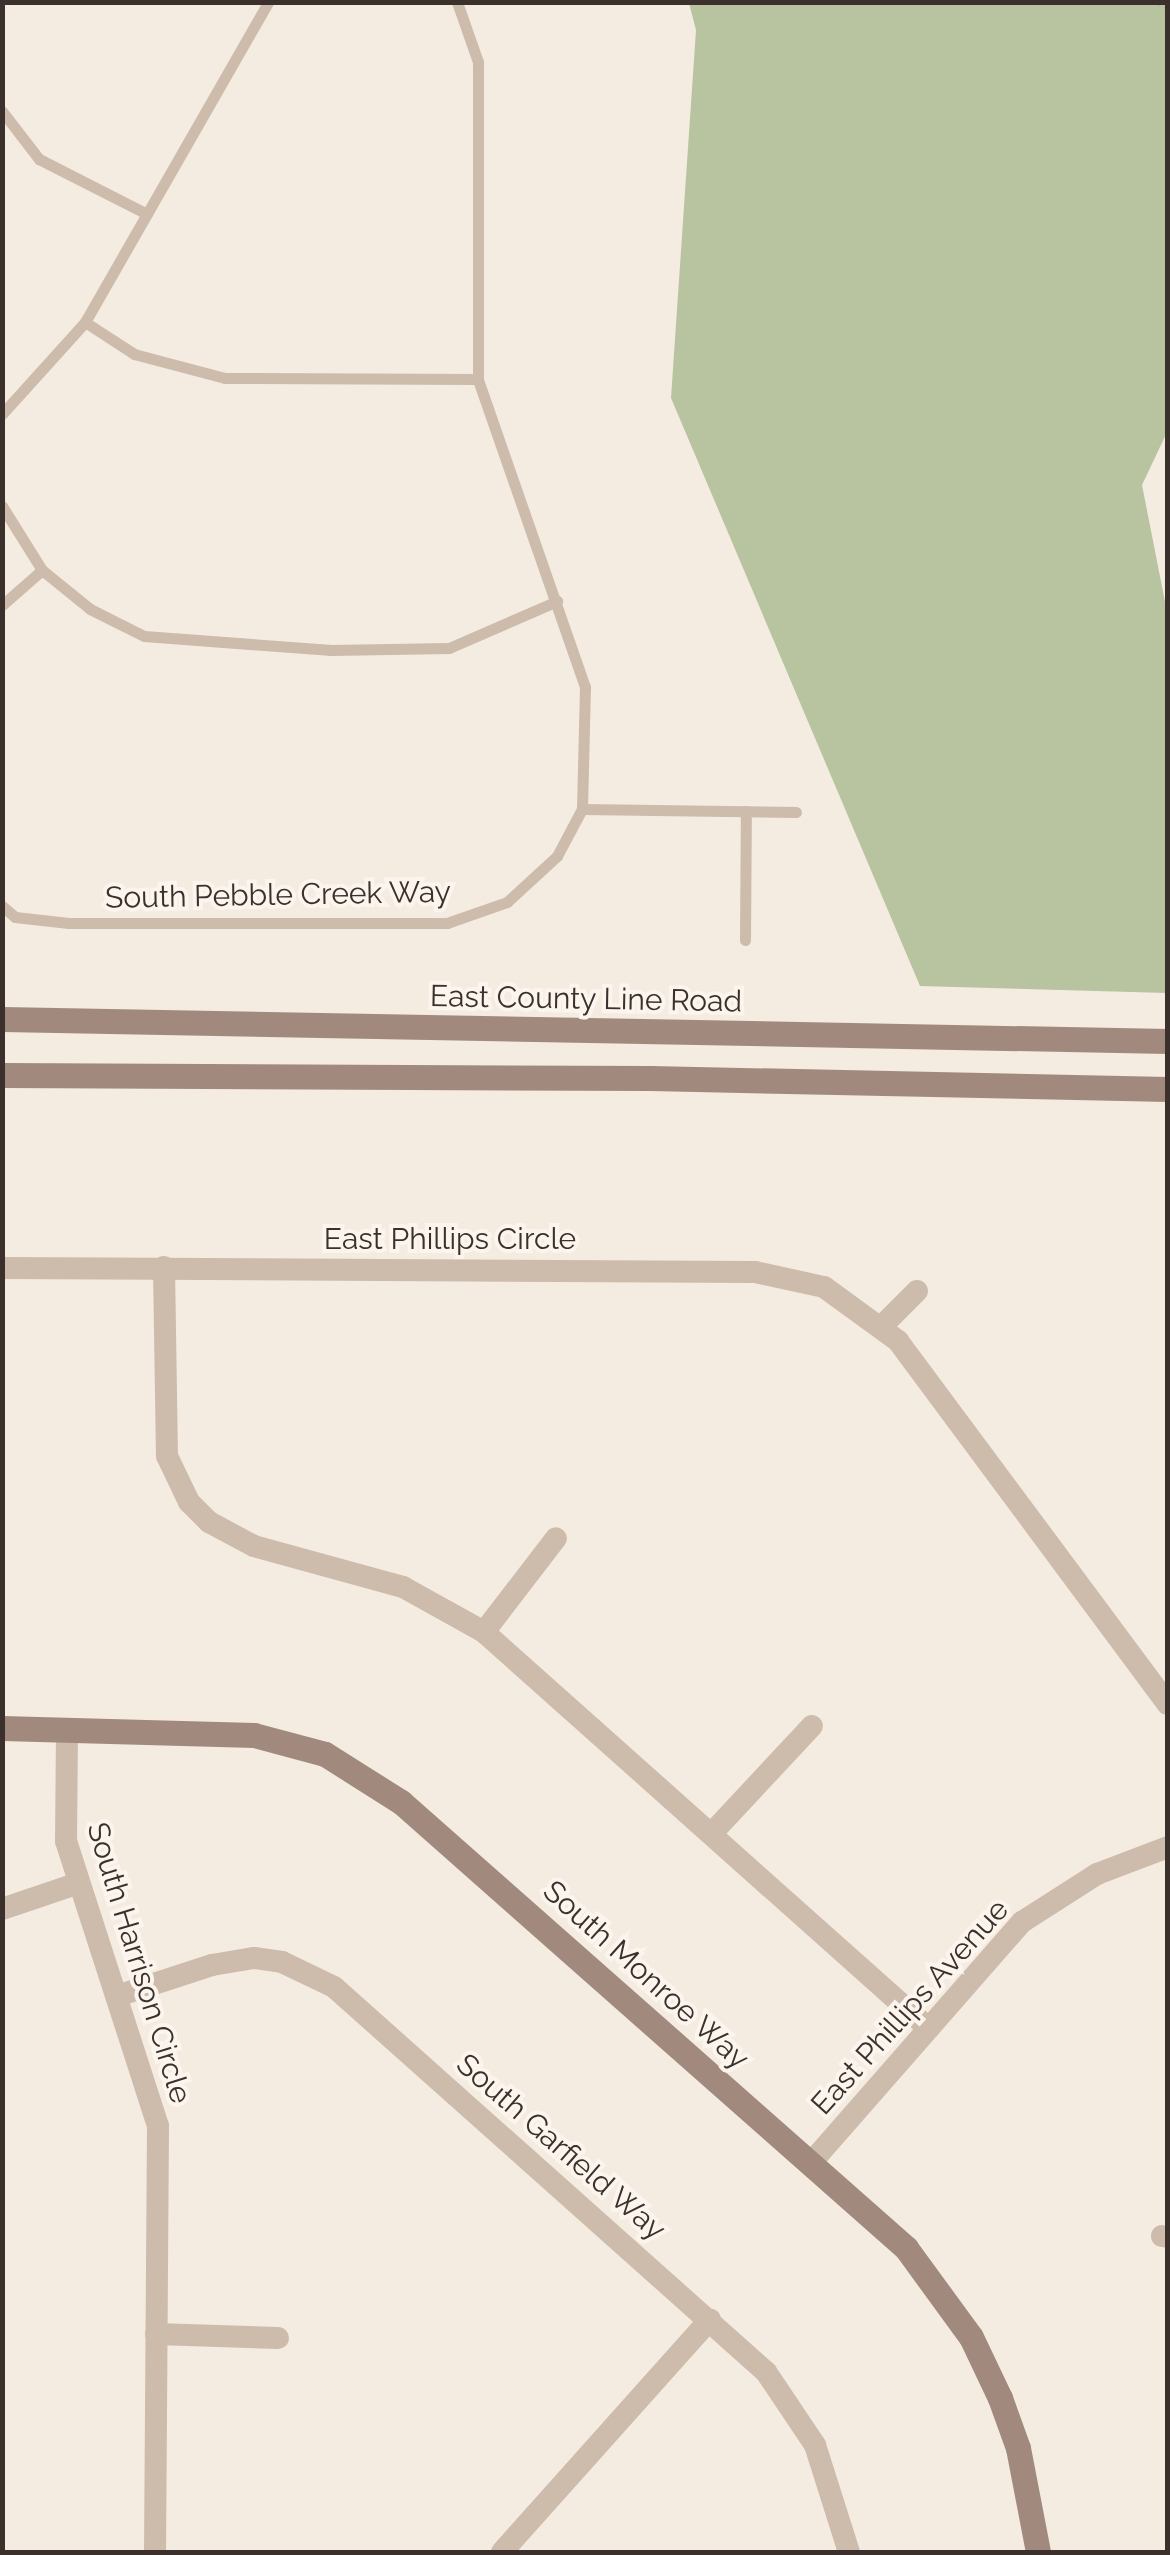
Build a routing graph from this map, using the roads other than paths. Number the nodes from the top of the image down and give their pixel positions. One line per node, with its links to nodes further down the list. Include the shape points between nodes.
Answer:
1 (268, 2): 4 (lane)
2 (457, 2): 6 (lane, South Pebble Creek Way, via 478,62)
3 (2, 112): 4 (lane, via 39,159)
4 (147, 214): 5 (lane)
5 (85, 322): 6 (lane, via 134,354 225,378); 7 (lane)
6 (478, 378): 10 (lane, South Pebble Creek Way)
7 (2, 414)
8 (2, 506): 9 (lane)
9 (42, 570): 10 (lane, via 90,609 144,636 331,650 450,648); 11 (lane)
10 (557, 601): 12 (lane, South Pebble Creek Way, via 585,688)
11 (2, 604)
12 (582, 809): 13 (lane); 15 (lane, South Pebble Creek Way, via 557,856 507,902 447,923 69,923 14,917)
13 (746, 812): 14 (lane); 16 (lane)
14 (796, 812)
15 (2, 906)
16 (745, 940)
17 (2, 1018): 18 (main road, East County Line Road)
18 (1168, 1041)
19 (2, 1075): 20 (main road)
20 (1168, 1089)
21 (164, 1267): 22 (street, East Phillips Circle); 24 (street, East Phillips Circle, via 754,1272 824,1287); 26 (street, via 163,1434 189,1502 232,1537 364,1571)
22 (2, 1268)
23 (918, 1291): 24 (street)
24 (883, 1325): 27 (street, East Phillips Circle)
25 (556, 1538): 26 (street)
26 (484, 1632): 31 (street)
27 (1168, 1704)
28 (812, 1726): 31 (street)
29 (2, 1728): 30 (main road, South Monroe Way)
30 (67, 1730): 33 (street, South Harrison Circle, via 63,1815); 37 (main road, South Monroe Way, via 254,1735 294,1743 362,1773)
31 (713, 1832): 36 (street)
32 (1168, 1847): 36 (street, East Phillips Avenue, via 1058,1895 995,1948)
33 (79, 1883): 34 (street); 35 (street, South Harrison Circle)
34 (2, 1909)
35 (118, 1996): 38 (street, South Garfield Way, via 229,1960 282,1962 310,1972); 39 (street, South Harrison Circle, via 158,2126)
36 (927, 2026): 37 (street, East Phillips Avenue)
37 (810, 2164): 44 (main road, South Monroe Way, via 906,2248 971,2337 1018,2448)
38 (710, 2319): 42 (street); 43 (street, South Garfield Way, via 766,2372 816,2445)
39 (156, 2334): 40 (street); 41 (street, South Harrison Circle)
40 (278, 2338)
41 (155, 2552)
42 (502, 2552)
43 (850, 2552)
44 (1038, 2552)

